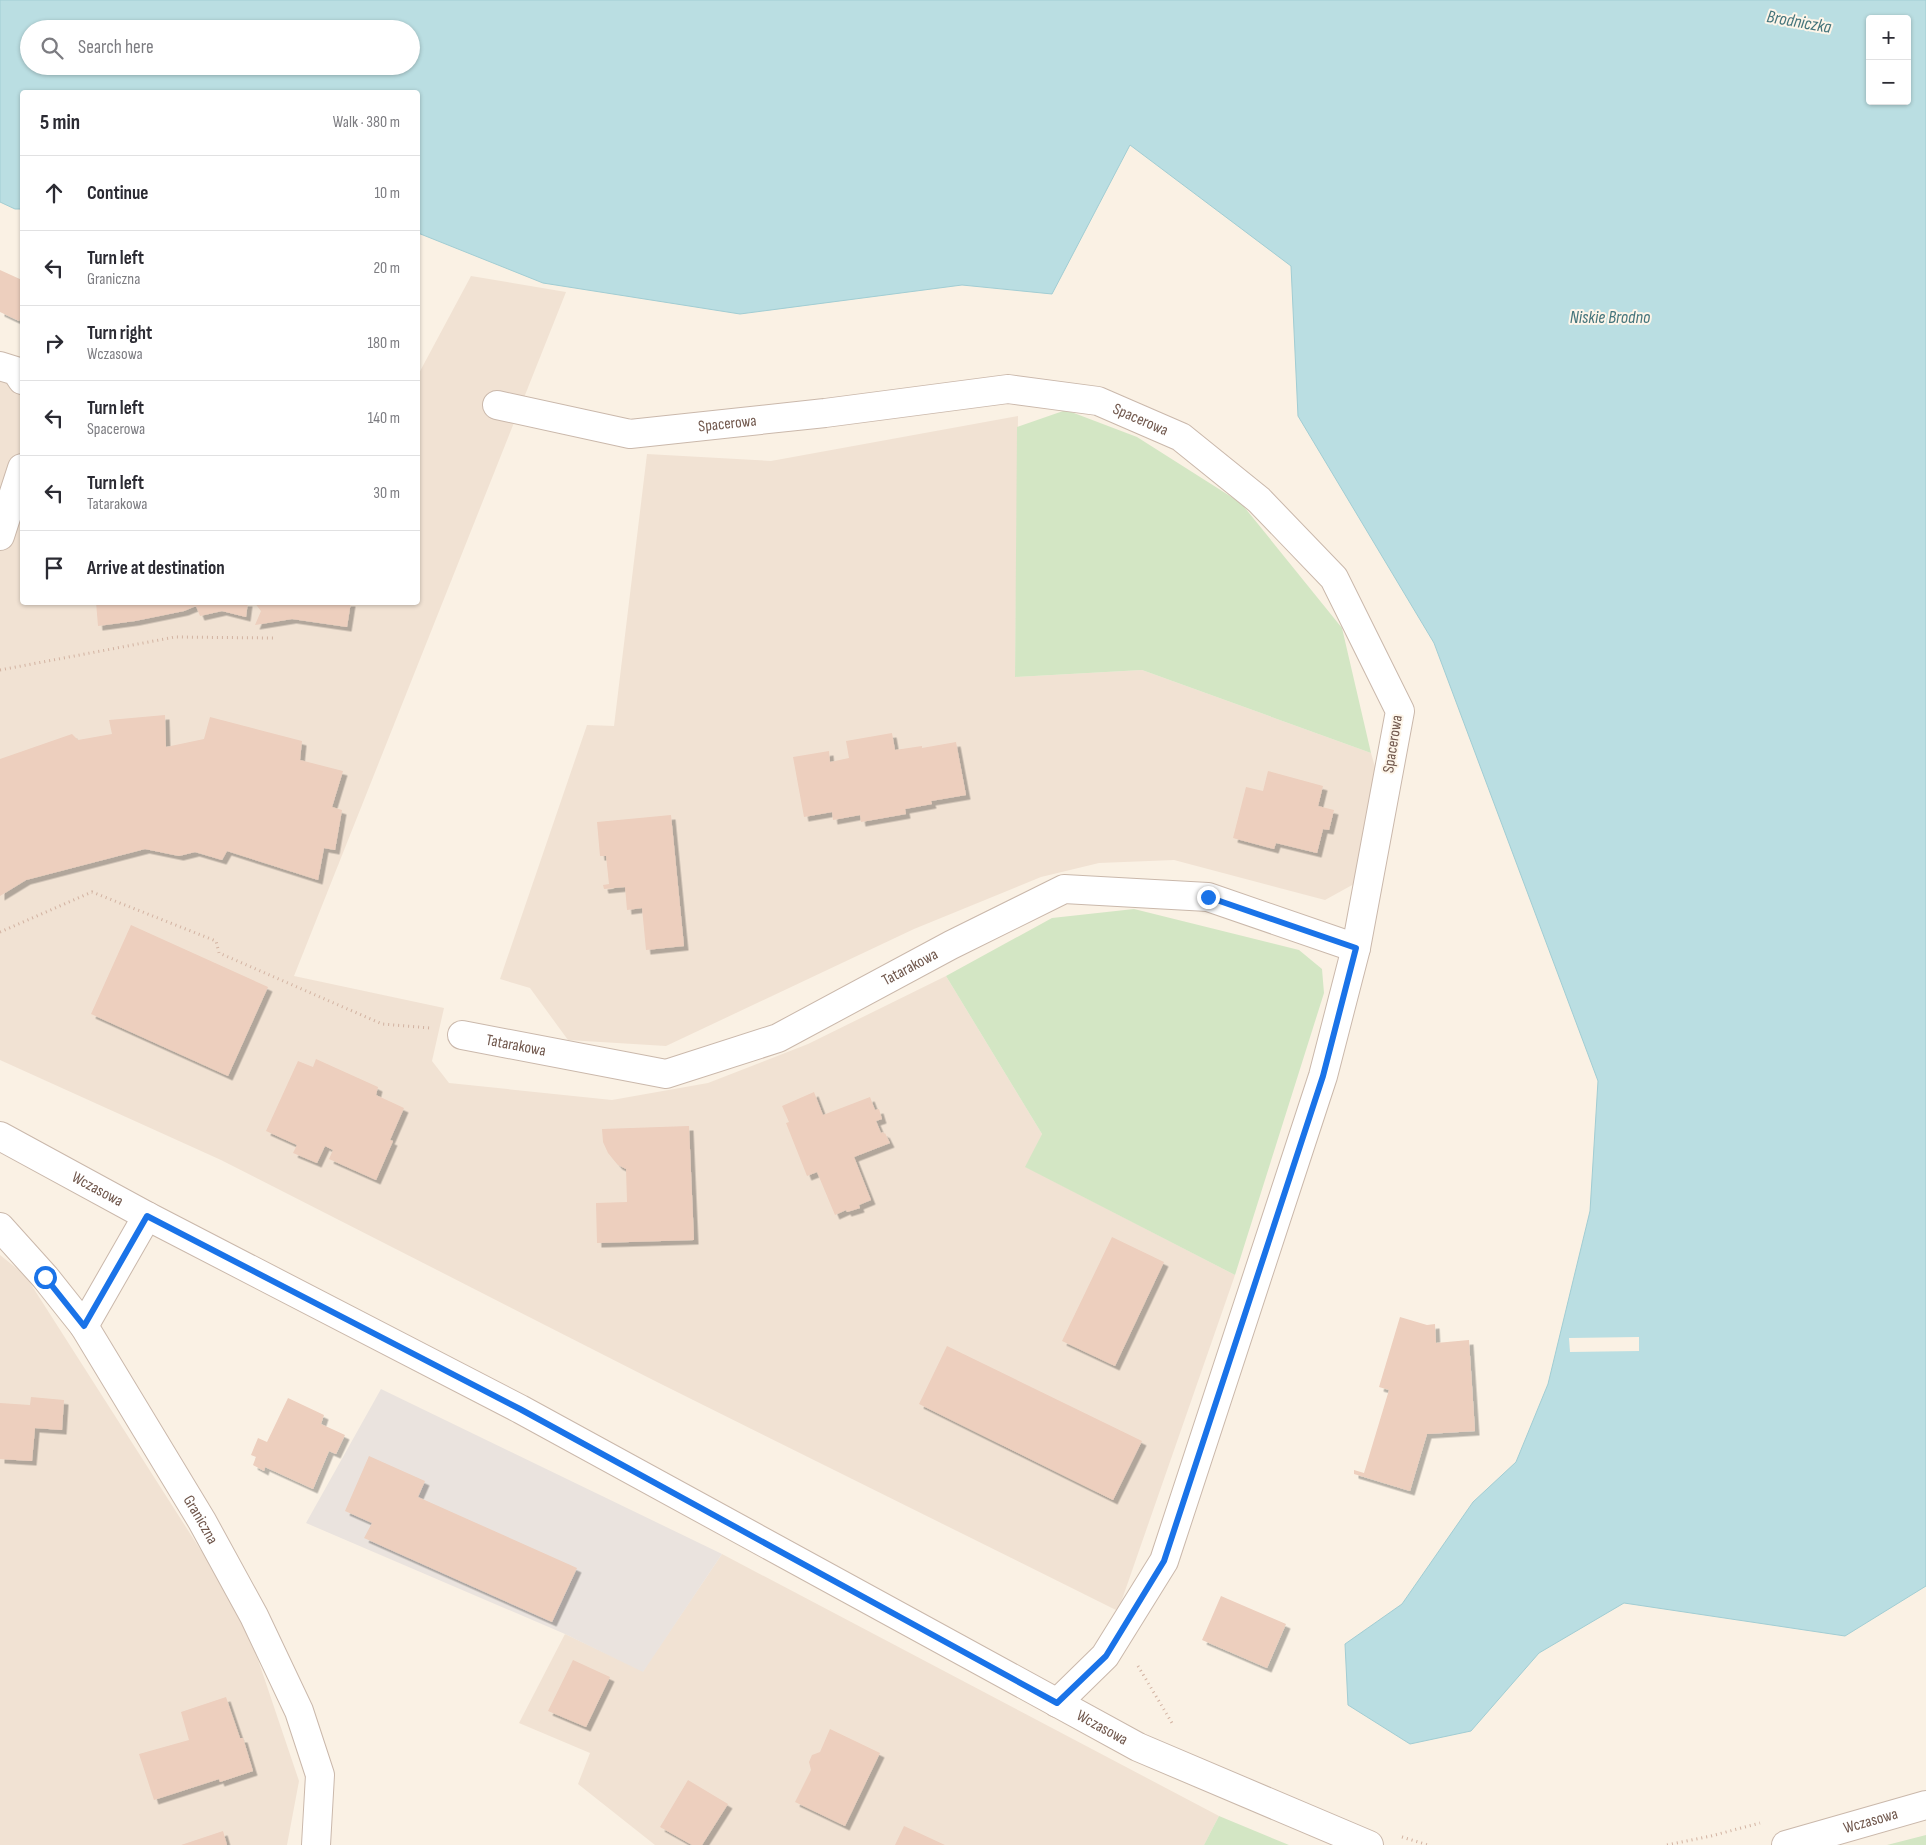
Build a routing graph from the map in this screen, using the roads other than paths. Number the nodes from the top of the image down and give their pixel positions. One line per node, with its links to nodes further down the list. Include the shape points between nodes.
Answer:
1 (0, 366): 2 (street, via 16,371)
2 (20, 377)
3 (497, 405): 6 (street, Spacerowa, via 630,434 1008,389 1098,401 1182,437 1259,500 1334,578 1400,711)
4 (13, 478): 5 (street)
5 (0, 536)
6 (1356, 948): 7 (street, Tatarakowa, via 1208,897 1064,889 951,945 778,1038 666,1074); 12 (street, Spacerowa, via 1323,1076 1164,1561 1106,1656)
7 (462, 1034)
8 (0, 1136): 9 (street, Wczasowa)
9 (147, 1216): 11 (street); 12 (street, Wczasowa, via 520,1409)
10 (0, 1227): 11 (street, Graniczna)
11 (84, 1326): 14 (street, Graniczna, via 202,1522 254,1616 299,1711 320,1775)
12 (1057, 1703): 15 (street, Wczasowa, via 1138,1747)
13 (1926, 1805): 16 (street, Wczasowa)
14 (316, 1845)
15 (1369, 1845)
16 (1786, 1845)

